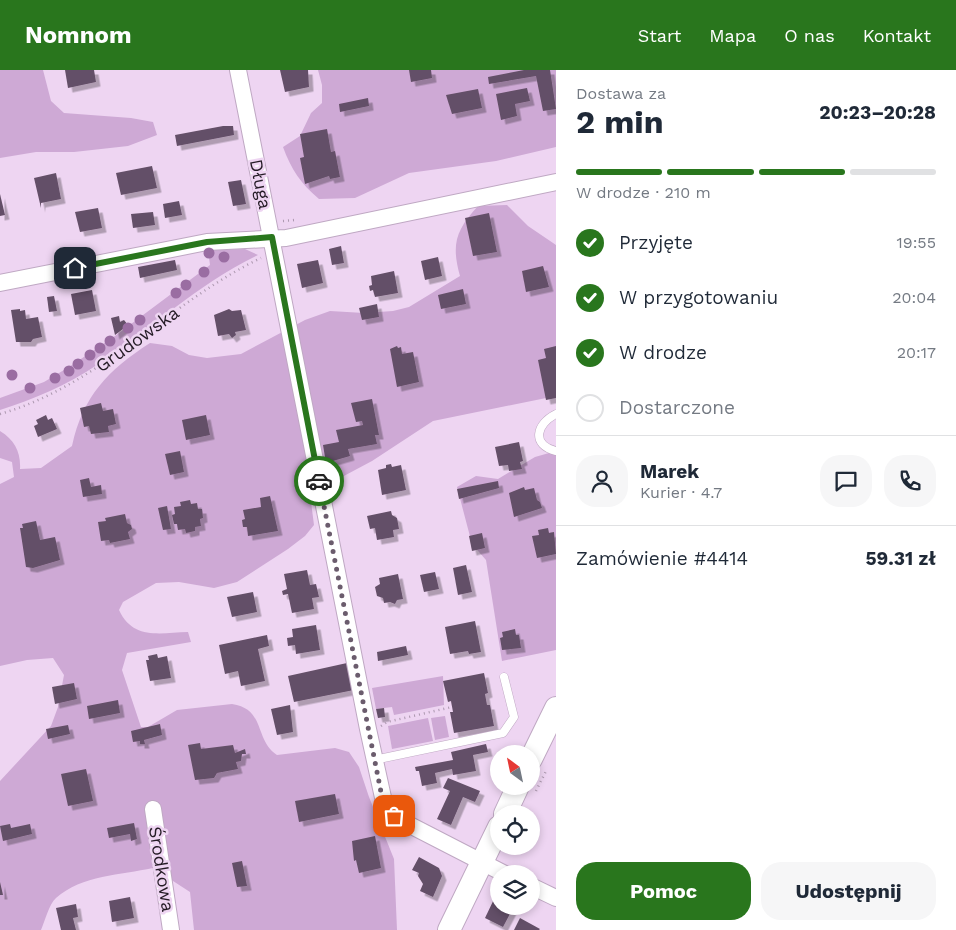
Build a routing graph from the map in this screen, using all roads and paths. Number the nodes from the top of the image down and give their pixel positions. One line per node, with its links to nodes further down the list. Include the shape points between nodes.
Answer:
1 (238, 70): 3 (street, Długa)
2 (556, 182): 3 (street, via 286,238)
3 (272, 237): 5 (street, via 207,242); 12 (street, Długa)
4 (263, 258): 6 (path, Grudowska, via 202,291 118,355 72,384)
5 (0, 283)
6 (0, 414)
7 (556, 414): 8 (lane, via 538,429 544,445)
8 (556, 451)
9 (504, 677): 13 (lane, via 514,717 503,732)
10 (452, 707): 12 (path)
11 (556, 708): 14 (main road)
12 (368, 729): 13 (street, Długa)
13 (374, 760): 19 (street, Długa, via 388,810 400,820)
14 (540, 763)
15 (523, 795): 16 (main road)
16 (514, 805)
17 (153, 809): 23 (street, Środkowa)
18 (490, 846): 19 (main road)
19 (482, 862): 20 (street, Długa); 24 (main road)
20 (490, 866)
21 (540, 890): 22 (street)
22 (556, 898)
23 (171, 930)
24 (449, 930)

